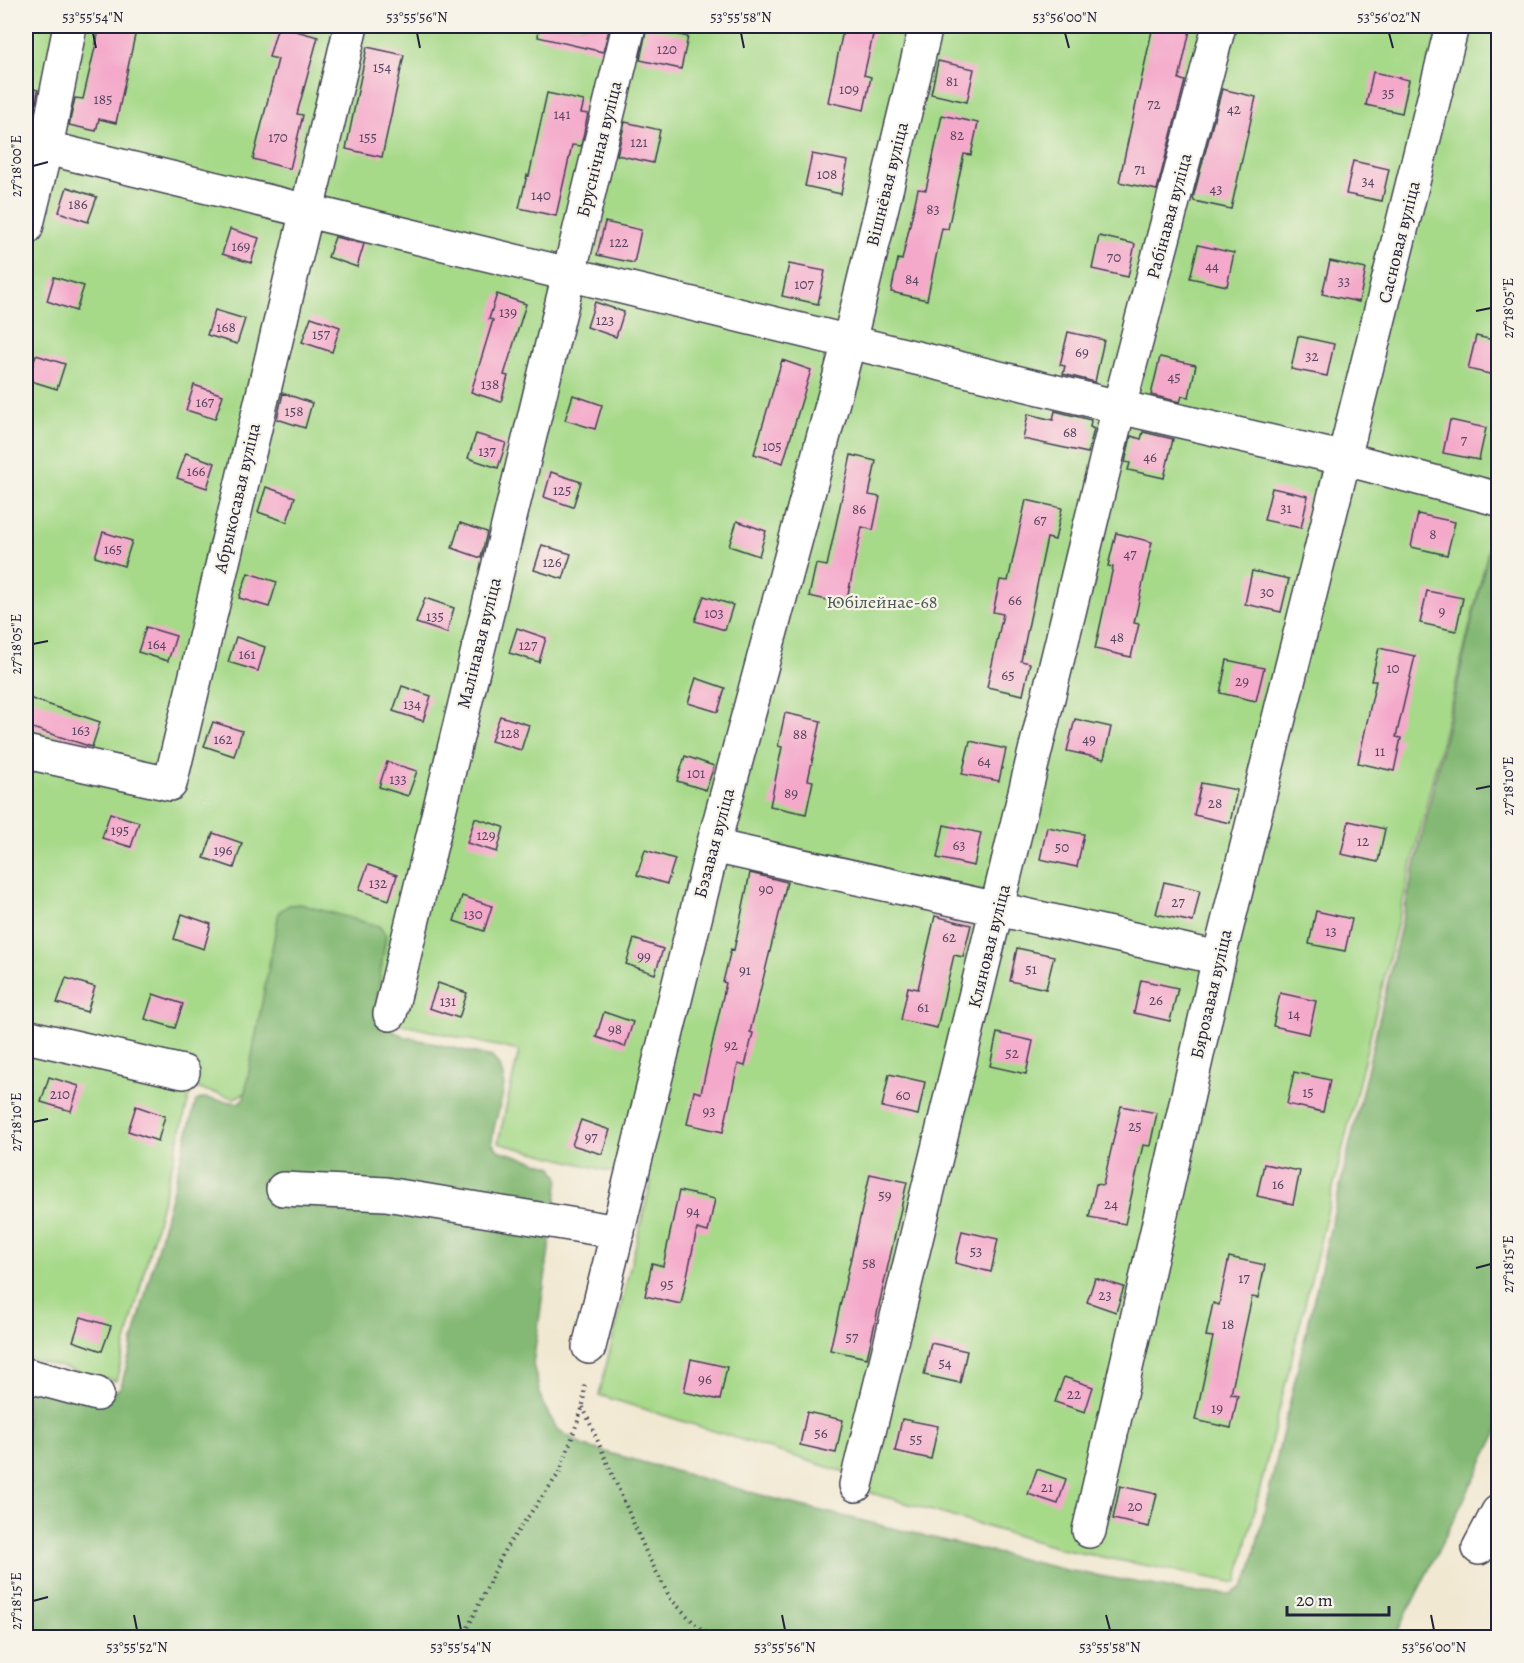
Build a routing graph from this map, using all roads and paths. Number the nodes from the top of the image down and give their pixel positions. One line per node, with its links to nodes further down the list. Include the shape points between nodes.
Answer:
1 (70, 26): 7 (street)
2 (351, 26): 8 (street, Абрыкосавая вуліца)
3 (629, 26): 10 (street, Бруснічная вуліца)
4 (926, 26): 11 (street, Вішнёвая вуліца)
5 (1219, 26): 12 (street, Рабінавая вуліца)
6 (1452, 26): 13 (street, Сасновая вуліца)
7 (36, 145): 8 (street); 9 (street)
8 (305, 212): 10 (street); 15 (street, Абрыкосавая вуліца, via 170,784)
9 (26, 228)
10 (569, 273): 11 (street); 19 (street, Малінавая вуліца)
11 (849, 342): 12 (street); 16 (street, Бэзавая вуліца)
12 (1119, 407): 13 (street); 17 (street, Кляновая вуліца)
13 (1346, 459): 14 (street); 18 (street, Бярозавая вуліца)
14 (1498, 499)
15 (26, 752)
16 (713, 846): 17 (street); 23 (street, Бэзавая вуліца)
17 (998, 908): 18 (street); 28 (street, Кляновая вуліца)
18 (1219, 958): 30 (street, Бярозавая вуліца)
19 (390, 1014)
20 (26, 1036): 21 (street)
21 (183, 1072)
22 (283, 1189): 23 (street, via 386,1194)
23 (618, 1232): 24 (street, Бэзавая вуліца)
24 (589, 1347): 27 (path)
25 (26, 1375): 26 (street)
26 (97, 1394)
27 (582, 1406): 32 (path, via 560,1472 505,1549); 33 (path, via 670,1598)
28 (856, 1485)
29 (1498, 1512): 31 (street)
30 (1089, 1531)
31 (1479, 1548)
32 (463, 1638)
33 (713, 1638)

